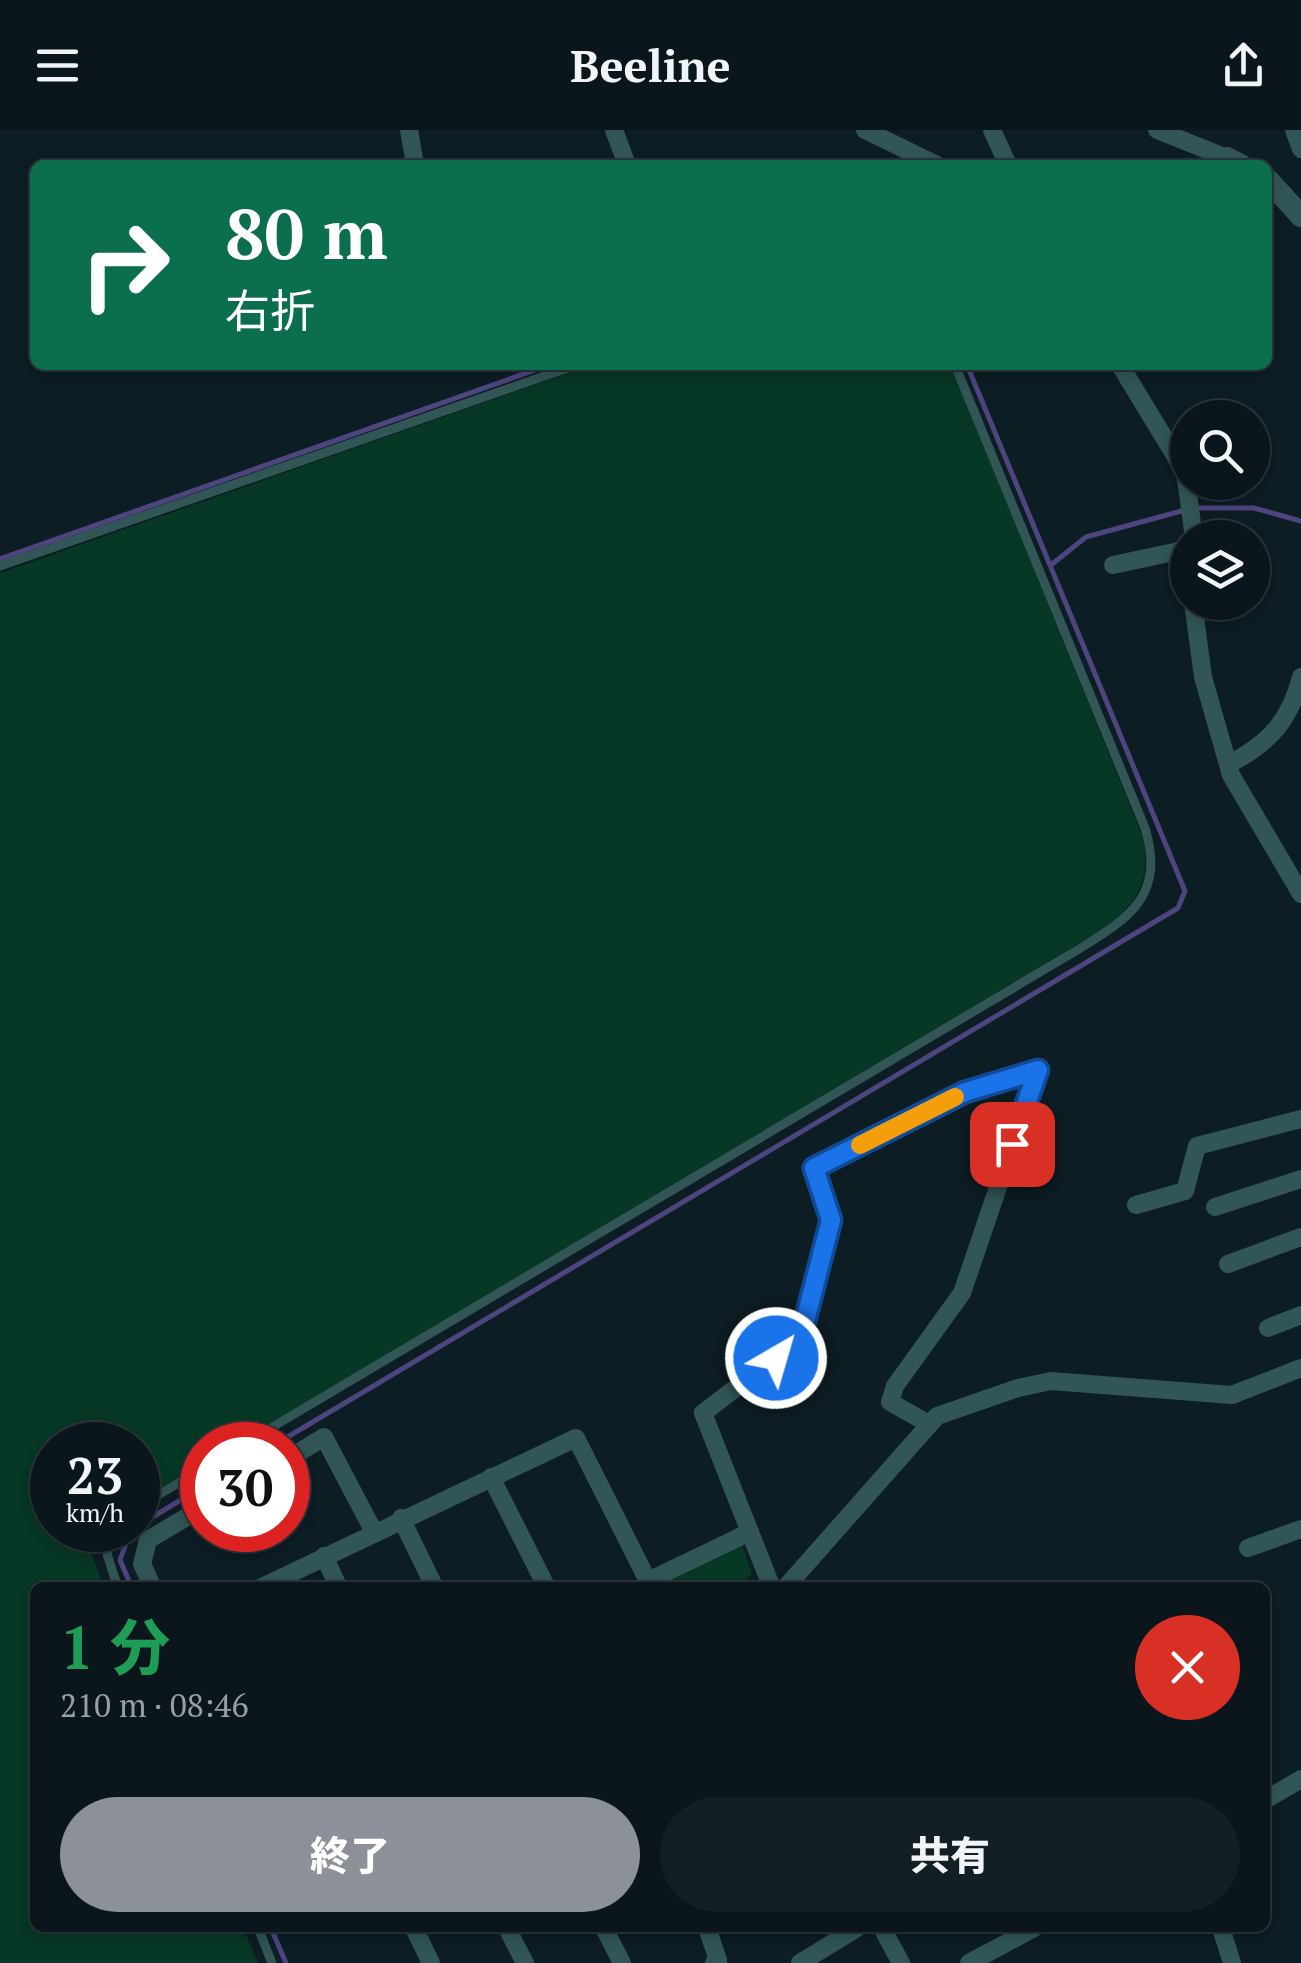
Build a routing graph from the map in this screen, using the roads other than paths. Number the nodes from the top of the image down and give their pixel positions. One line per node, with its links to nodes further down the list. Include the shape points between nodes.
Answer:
1 (409, 130): 8 (street)
2 (614, 130): 9 (street)
3 (864, 130): 10 (street)
4 (992, 130): 11 (street)
5 (1158, 130): 12 (street)
6 (1294, 130): 7 (street)
7 (1301, 148)
8 (414, 160)
9 (625, 160)
10 (927, 160)
11 (1006, 160)
12 (1232, 160)
13 (1272, 184): 14 (street)
14 (1300, 211)
15 (562, 370): 21 (lane)
16 (958, 370): 35 (lane, via 1145,828 1151,868 1138,905 1079,949)
17 (1123, 370): 18 (street, via 1185,472)
18 (1192, 520)
19 (1170, 553): 20 (street)
20 (1113, 565)
21 (0, 566)
22 (1196, 620): 24 (street)
23 (1301, 677): 24 (street, via 1296,702 1269,737)
24 (1229, 764): 25 (street)
25 (1301, 894)
26 (1301, 1119): 28 (street, via 1197,1146 1185,1192)
27 (1301, 1180): 29 (street)
28 (1136, 1205)
29 (1215, 1208)
30 (1301, 1237): 31 (street)
31 (1228, 1264)
32 (1301, 1315): 33 (street)
33 (1268, 1328)
34 (1301, 1368): 36 (street, via 1232,1395 1051,1382 1002,1393)
35 (281, 1422)
36 (929, 1424): 43 (street, via 890,1402 962,1293 1038,1070 965,1092 814,1168 831,1220 800,1340 704,1413); 56 (street)
37 (310, 1445): 42 (street, via 324,1437)
38 (491, 1477): 39 (street); 52 (street); 53 (street, via 576,1438)
39 (401, 1518): 42 (street); 51 (street)
40 (180, 1521): 48 (street, via 148,1540 142,1564)
41 (1301, 1529): 44 (street)
42 (374, 1532): 46 (street)
43 (750, 1532): 54 (street); 55 (street)
44 (1248, 1548)
45 (107, 1552): 47 (lane)
46 (324, 1556): 49 (street); 50 (street)
47 (116, 1582)
48 (150, 1582)
49 (272, 1582)
50 (337, 1582)
51 (433, 1582)
52 (544, 1582)
53 (641, 1582)
54 (646, 1582)
55 (770, 1582)
56 (790, 1582)
57 (1301, 1779): 58 (street)
58 (1270, 1797)
59 (260, 1932): 68 (lane)
60 (416, 1932): 69 (street)
61 (510, 1932): 70 (street)
62 (606, 1932): 71 (street)
63 (708, 1932): 72 (street)
64 (850, 1932): 73 (street)
65 (884, 1932): 74 (street)
66 (1027, 1932): 75 (street)
67 (1222, 1932): 76 (street)
68 (272, 1963)
69 (431, 1963)
70 (525, 1963)
71 (622, 1963)
72 (714, 1963)
73 (800, 1963)
74 (901, 1963)
75 (969, 1963)
76 (1232, 1963)

